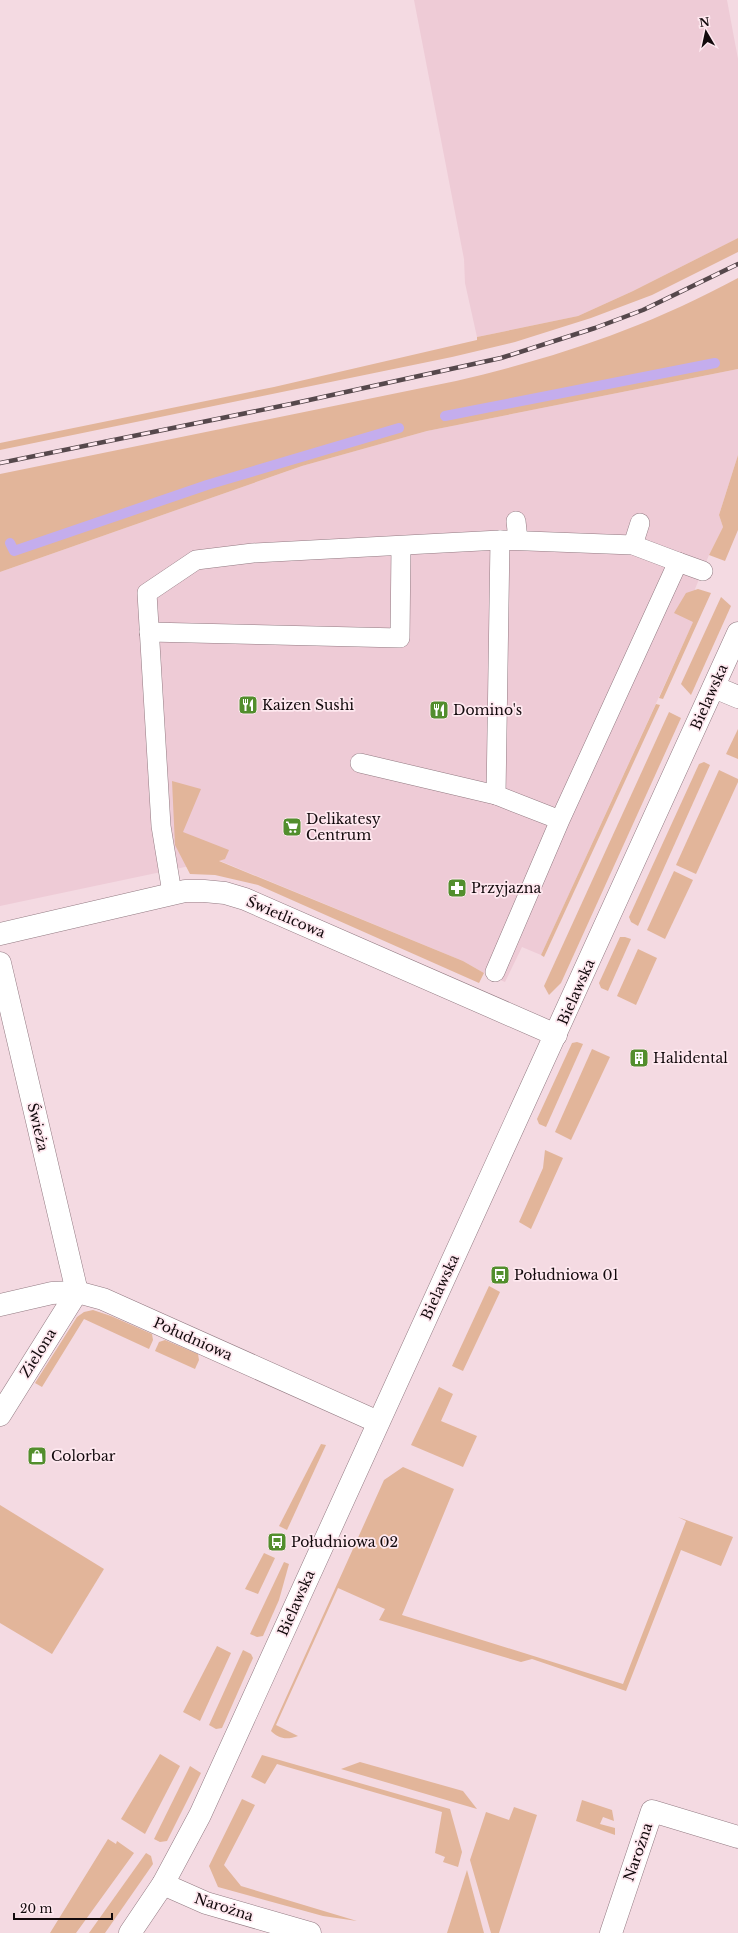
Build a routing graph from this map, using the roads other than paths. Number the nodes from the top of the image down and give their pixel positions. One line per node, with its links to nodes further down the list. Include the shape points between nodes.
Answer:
1 (516, 521): 3 (lane)
2 (640, 523): 4 (lane)
3 (509, 540): 4 (lane); 5 (lane); 13 (lane)
4 (633, 544): 6 (lane)
5 (401, 546): 8 (lane, via 253,553 196,560 147,593); 8 (lane, via 400,638)
6 (678, 562): 7 (lane); 14 (lane)
7 (703, 571)
8 (149, 632): 15 (lane, via 161,826)
9 (738, 633): 10 (street, Bielawska)
10 (714, 687): 11 (street); 19 (street, Bielawska)
11 (738, 697)
12 (360, 763): 13 (lane)
13 (496, 795): 14 (lane)
14 (560, 820): 18 (lane)
15 (172, 893): 16 (street, Świetlicowa); 19 (street, Świetlicowa, via 204,891 225,893 245,899)
16 (0, 934)
17 (0, 963): 20 (street, Świeża)
18 (495, 972)
19 (556, 1035): 23 (street, Bielawska)
20 (77, 1292): 21 (street, Południowa, via 52,1293); 22 (street, Zielona); 23 (street, Południowa, via 102,1298)
21 (0, 1305)
22 (0, 1415)
23 (378, 1422): 25 (street, Bielawska, via 200,1815)
24 (738, 1837): 28 (street, Narożna, via 652,1811)
25 (163, 1884): 26 (street, Bielawska); 27 (street, Narożna, via 206,1903)
26 (130, 1933)
27 (310, 1933)
28 (611, 1933)

